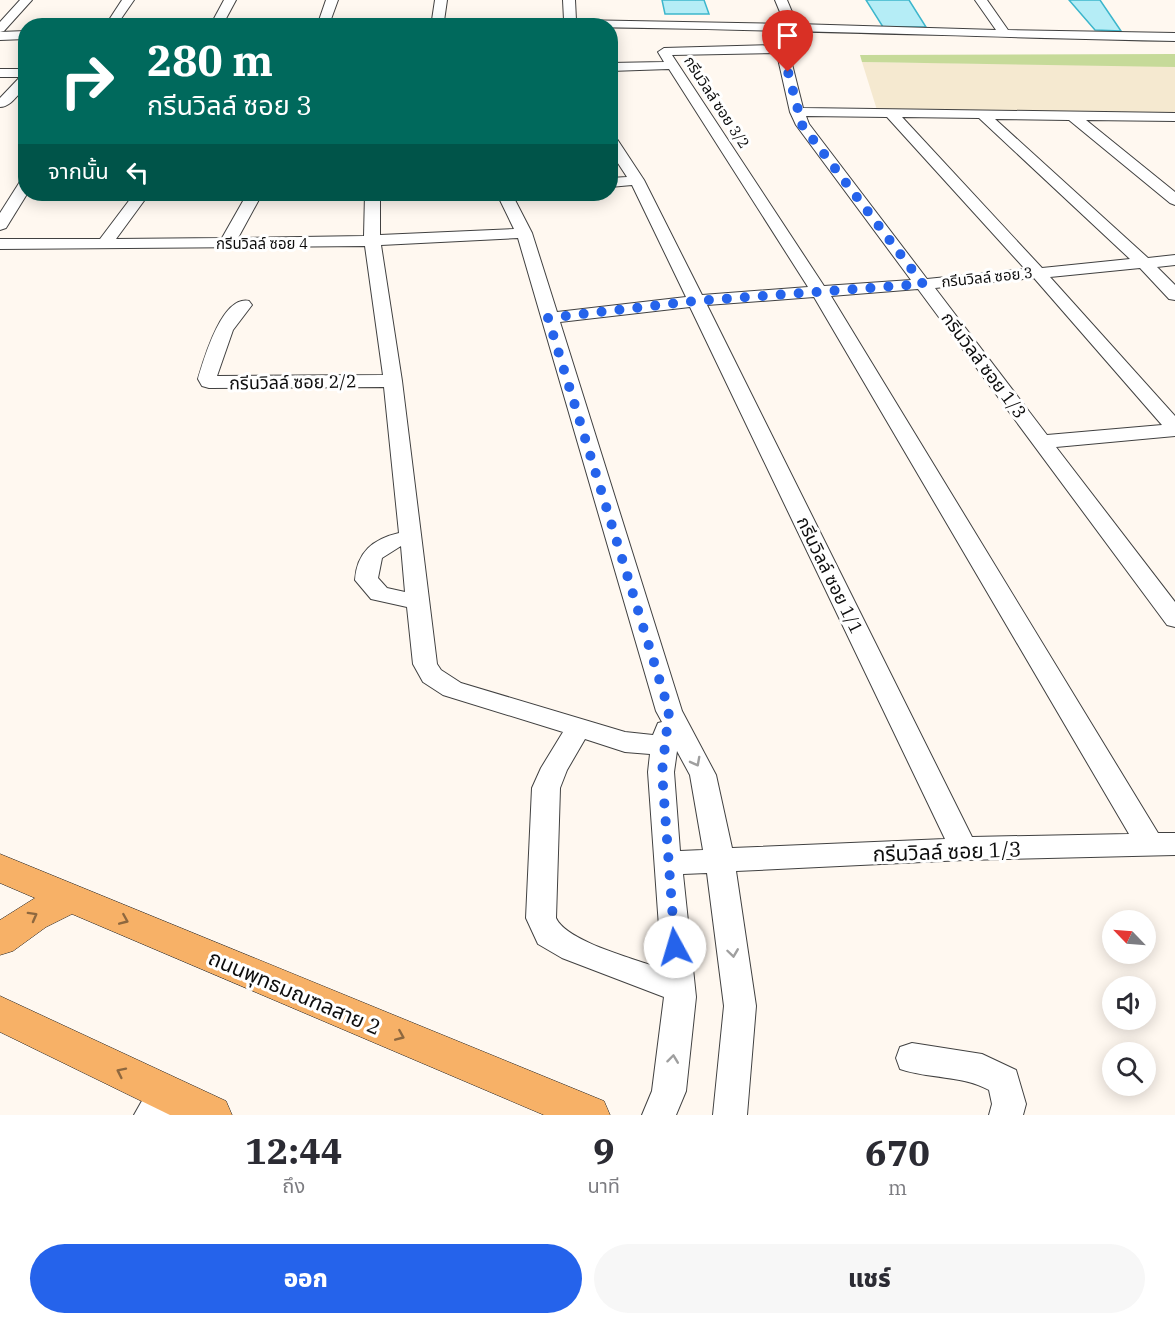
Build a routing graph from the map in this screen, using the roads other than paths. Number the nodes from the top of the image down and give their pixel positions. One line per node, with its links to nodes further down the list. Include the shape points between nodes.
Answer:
1 (26, 0): 16 (street)
2 (128, 0): 9 (street)
3 (230, 0): 10 (street)
4 (332, 0): 11 (street)
5 (441, 0): 12 (street)
6 (569, 0): 13 (street)
7 (781, 0): 15 (street)
8 (981, 0): 18 (street)
9 (116, 18)
10 (220, 18)
11 (327, 18)
12 (444, 18)
13 (570, 18)
14 (618, 23): 15 (street)
15 (793, 28): 18 (street)
16 (0, 29)
17 (18, 35): 19 (street)
18 (1006, 35): 20 (street)
19 (0, 36)
20 (1175, 37)
21 (674, 65): 22 (street); 28 (street, กรีนวิลล์ ซอย 3/2, via 664,52 781,51); 54 (street, กรีนวิลล์ ซอย 3/2)
22 (618, 67)
23 (0, 73): 24 (street)
24 (18, 73)
25 (18, 86): 26 (street)
26 (1, 104): 27 (street)
27 (18, 105)
28 (797, 112): 29 (street); 53 (street, กรีนวิลล์ ซอย 3/2, via 802,125)
29 (892, 115): 30 (street); 52 (street)
30 (984, 116): 31 (street); 51 (street)
31 (1073, 116): 32 (street); 36 (street)
32 (1175, 117)
33 (618, 151): 34 (street, กรีนวิลล์ ซอย 1/1)
34 (637, 180): 37 (street); 56 (street, กรีนวิลล์ ซอย 1/1)
35 (1175, 180): 36 (street)
36 (1153, 181): 39 (street)
37 (618, 182)
38 (18, 196): 44 (street)
39 (1175, 200)
40 (136, 201): 49 (street)
41 (250, 201): 47 (street)
42 (372, 201): 46 (street)
43 (509, 201): 45 (street)
44 (0, 225)
45 (524, 233): 46 (street, กรีนวิลล์ ซอย 4); 58 (street)
46 (372, 241): 47 (street, กรีนวิลล์ ซอย 4); 59 (street)
47 (228, 243): 49 (street, กรีนวิลล์ ซอย 4)
48 (0, 244): 49 (street, กรีนวิลล์ ซอย 4)
49 (104, 244)
50 (1175, 260): 51 (street, กรีนวิลล์ ซอย 3)
51 (1143, 262): 52 (street, กรีนวิลล์ ซอย 3); 55 (street)
52 (1036, 271): 53 (street, กรีนวิลล์ ซอย 3); 60 (street)
53 (923, 284): 54 (street, กรีนวิลล์ ซอย 3); 61 (street, กรีนวิลล์ ซอย 1/3)
54 (819, 291): 56 (street, กรีนวิลล์ ซอย 3); 68 (street, กรีนวิลล์ ซอย 3/2)
55 (1175, 295)
56 (695, 301): 58 (street, กรีนวิลล์ ซอย 3); 69 (street, กรีนวิลล์ ซอย 1/1)
57 (243, 305): 59 (street, กรีนวิลล์ ซอย 2/2, via 224,328 209,382)
58 (548, 318): 65 (street)
59 (393, 381): 62 (street)
60 (1175, 429): 61 (street)
61 (1041, 442): 64 (street, กรีนวิลล์ ซอย 1/3)
62 (412, 537): 63 (street); 63 (street, via 377,549 365,568 366,580 379,594)
63 (419, 602): 66 (street, via 425,664 432,676 452,689)
64 (1175, 618)
65 (669, 711): 67 (street); 70 (street, one-way to 70, via 703,775)
66 (578, 729): 67 (street, via 625,742); 75 (street, via 546,788 541,918 549,935 573,949)
67 (665, 746): 71 (street, via 662,772)
68 (1163, 845): 69 (street, กรีนวิลล์ ซอย 1/3)
69 (964, 849): 70 (street, กรีนวิลล์ ซอย 1/3)
70 (720, 862): 71 (street, กรีนวิลล์ ซอย 1/3); 79 (street, one-way to 79, via 741,1006)
71 (667, 863): 75 (street)
72 (0, 868): 73 (main road, ถนนพุทธมณฑลสาย 2)
73 (69, 898): 74 (main road, one-way to 73, via 33,916); 81 (main road, ถนนพุทธมณฑลสาย 2, one-way to 81)
74 (0, 940)
75 (680, 989): 82 (street, one-way to 75, via 669,1091)
76 (0, 1012): 78 (main road, one-way to 76)
77 (912, 1058): 83 (street, via 982,1070 1004,1082 1009,1104)
78 (157, 1104): 80 (main road)
79 (734, 1114)
80 (212, 1115)
81 (590, 1115)
82 (658, 1115)
83 (1006, 1115)

